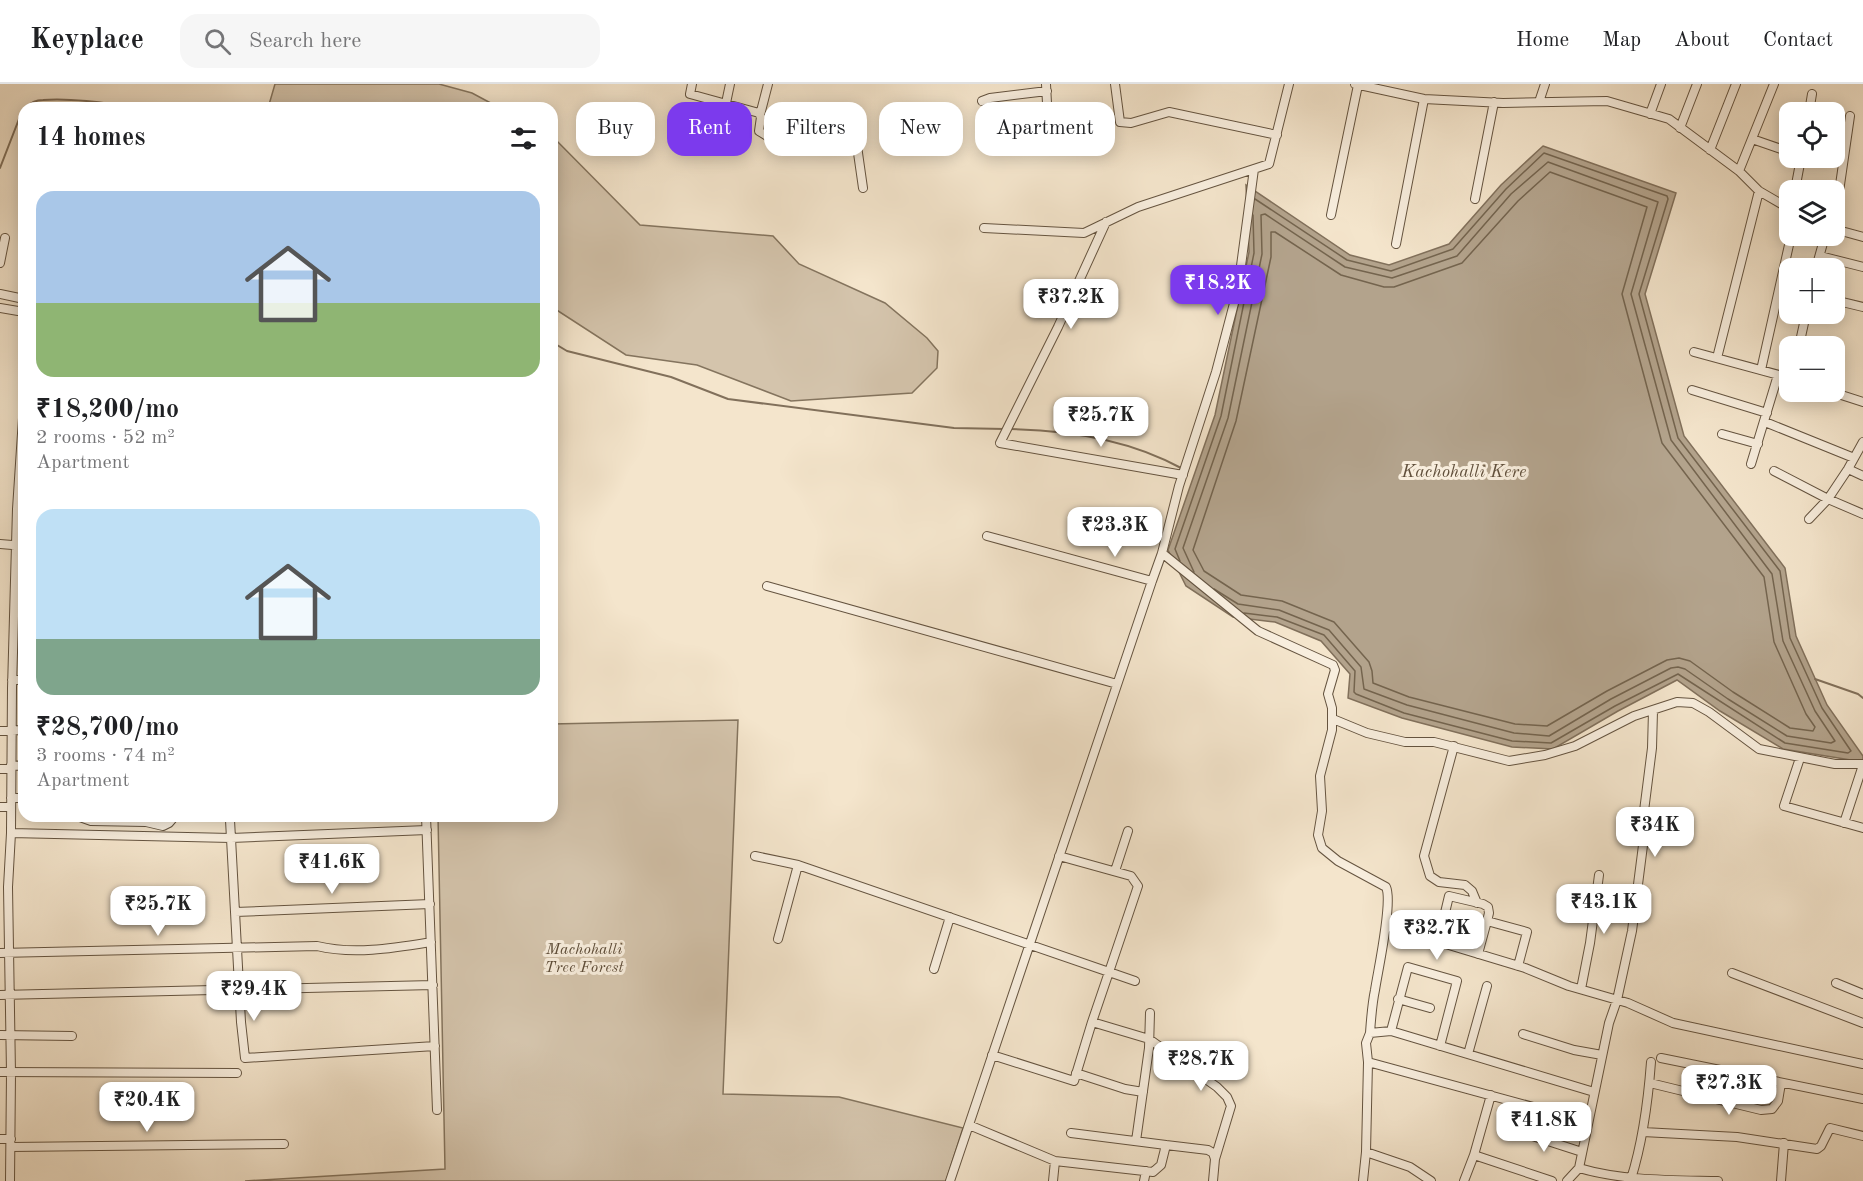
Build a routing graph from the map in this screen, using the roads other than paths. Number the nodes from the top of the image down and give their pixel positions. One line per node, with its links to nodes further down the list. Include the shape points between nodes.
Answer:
1 (692, 84): 16 (street, via 690,94)
2 (730, 84): 17 (street)
3 (768, 84): 23 (street)
4 (1115, 84): 26 (street, via 1120,122 1131,123 1169,112)
5 (1289, 84): 26 (street)
6 (1356, 84): 14 (street); 37 (street)
7 (1545, 84): 19 (street)
8 (1660, 84): 22 (street)
9 (1697, 84): 25 (street)
10 (1736, 84): 29 (street)
11 (1774, 84): 27 (street)
12 (1046, 88): 15 (street)
13 (1812, 94): 20 (street)
14 (1424, 99): 18 (street); 43 (street)
15 (982, 101)
16 (719, 102)
17 (726, 102)
18 (1494, 102): 19 (street); 35 (street)
19 (1539, 102): 22 (street, via 1606,101)
20 (1811, 102)
21 (752, 111): 23 (street)
22 (1650, 114): 25 (street, via 1669,119)
23 (760, 115): 33 (street, via 759,131 767,136 798,133 853,142 857,146)
24 (1850, 116): 32 (street)
25 (1680, 128): 29 (street)
26 (1277, 135): 30 (street, via 1269,164)
27 (1752, 139): 28 (street); 31 (street)
28 (1779, 148)
29 (1710, 150): 31 (street)
30 (1254, 169): 38 (street, via 1138,207); 71 (street, via 1238,288)
31 (1739, 171): 34 (street)
32 (1841, 180)
33 (863, 188)
34 (1759, 191): 36 (street); 56 (street)
35 (1474, 199)
36 (1779, 203)
37 (1331, 215)
38 (1106, 222): 39 (street, via 1084,233); 71 (street, via 1000,443)
39 (984, 228)
40 (1845, 231): 41 (street)
41 (1863, 237)
42 (5, 238): 47 (street)
43 (1396, 244)
44 (1789, 246): 57 (street)
45 (1822, 246): 46 (street)
46 (1820, 256): 48 (street)
47 (0, 263)
48 (1863, 267)
49 (0, 294): 50 (street)
50 (18, 298)
51 (1845, 303): 52 (street)
52 (1863, 307)
53 (0, 308): 54 (street)
54 (18, 311)
55 (1694, 352): 56 (street)
56 (1717, 358): 57 (street)
57 (1761, 370): 58 (street)
58 (1779, 375): 62 (street)
59 (1692, 390): 62 (street)
60 (1845, 396): 61 (street)
61 (1863, 402)
62 (1767, 413): 63 (street)
63 (1765, 422): 66 (street); 67 (street)
64 (1722, 434): 66 (street)
65 (1863, 442): 67 (street)
66 (1758, 444): 68 (street)
67 (1854, 458): 69 (street)
68 (1751, 464)
69 (1848, 469): 72 (street); 74 (street)
70 (1774, 471): 74 (street)
71 (1183, 474): 81 (street)
72 (1863, 476)
73 (18, 494): 76 (street)
74 (1828, 499): 75 (street); 77 (street)
75 (1863, 514)
76 (18, 518)
77 (1809, 519)
78 (987, 536): 82 (street)
79 (0, 544): 80 (street)
80 (18, 546)
81 (1162, 553): 82 (street); 89 (street, via 1257,631 1333,665 1328,694)
82 (1152, 580): 87 (street)
83 (767, 586): 87 (street)
84 (18, 591): 85 (street)
85 (12, 680): 86 (street); 92 (street)
86 (18, 680)
87 (1117, 684): 115 (street)
88 (1653, 711): 93 (street, via 1634,716 1575,746 1519,760 1509,761); 94 (street, via 1677,702 1693,703 1759,749); 148 (street, via 1642,856)
89 (1333, 719): 93 (street, via 1395,740); 126 (street, via 1320,776 1322,811 1318,836 1322,848 1338,861 1386,887)
90 (18, 730): 92 (street)
91 (0, 731): 92 (street)
92 (11, 731): 97 (street)
93 (1454, 746): 120 (street, via 1424,856 1430,876 1439,882 1465,885)
94 (1800, 758): 95 (street); 106 (street, via 1784,806)
95 (1863, 765): 106 (street)
96 (18, 766): 97 (street)
97 (11, 767): 98 (street); 100 (street)
98 (0, 769)
99 (18, 800): 100 (street)
100 (11, 802): 101 (street); 110 (street)
101 (0, 807)
102 (146, 822): 103 (street, via 163,826)
103 (171, 822)
104 (230, 822): 111 (street)
105 (426, 822): 108 (street)
106 (1844, 823): 107 (street)
107 (1863, 828)
108 (427, 830): 111 (street); 121 (street)
109 (1128, 831): 117 (street)
110 (11, 833): 111 (street); 113 (street)
111 (231, 838): 122 (street)
112 (0, 848): 113 (street)
113 (9, 848): 119 (street)
114 (755, 856): 116 (street)
115 (1059, 856): 117 (street); 130 (street)
116 (798, 865): 123 (street); 127 (street)
117 (1115, 871): 136 (street, via 1131,876 1138,886)
118 (1599, 875): 143 (street)
119 (4, 887): 124 (street)
120 (1477, 903): 125 (street, via 1488,907); 129 (street, via 1449,896)
121 (430, 904): 122 (street); 128 (street)
122 (235, 912): 131 (street)
123 (950, 917): 130 (street); 135 (street)
124 (4, 921): 132 (street)
125 (1487, 921): 133 (street); 134 (street, via 1528,928)
126 (1386, 926): 129 (street); 154 (street)
127 (778, 939)
128 (431, 942): 131 (street, via 372,949); 140 (street)
129 (1438, 942): 133 (street)
130 (1029, 945): 136 (street); 163 (street)
131 (238, 949): 132 (street); 142 (street)
132 (4, 953): 144 (street)
133 (1478, 954): 134 (street)
134 (1518, 966): 143 (street)
135 (934, 969)
136 (1108, 972): 138 (street); 151 (street)
137 (1732, 974): 152 (street)
138 (1135, 981)
139 (1836, 983): 145 (street)
140 (433, 985): 142 (street); 160 (street)
141 (1487, 986): 162 (street)
142 (240, 988): 144 (street); 160 (street, via 245,1058)
143 (1581, 989): 148 (street)
144 (9, 994): 146 (street); 157 (street)
145 (1863, 994)
146 (0, 995)
147 (1398, 999): 149 (street); 153 (street); 161 (street, via 1408,967 1457,981)
148 (1617, 1000): 164 (street); 168 (street, via 1673,1023)
149 (1430, 1008)
150 (1150, 1013): 159 (street)
151 (1092, 1022): 159 (street); 172 (street)
152 (1863, 1023)
153 (1391, 1031): 154 (street); 161 (street)
154 (1370, 1033): 166 (street, via 1366,1043)
155 (1523, 1034): 164 (street)
156 (0, 1035): 157 (street)
157 (10, 1035): 158 (street); 170 (street)
158 (72, 1036)
159 (1149, 1039): 175 (street); 197 (street, via 1227,1097 1231,1106)
160 (435, 1046): 181 (street)
161 (1440, 1046): 162 (street)
162 (1468, 1054): 176 (street)
163 (992, 1055): 172 (street, via 1074,1081); 183 (street)
164 (1602, 1055): 176 (street)
165 (1661, 1058): 174 (street)
166 (1368, 1062): 177 (street); 194 (street)
167 (1652, 1062): 173 (street)
168 (1863, 1064)
169 (0, 1072): 170 (street)
170 (11, 1073): 171 (street); 180 (street)
171 (237, 1073)
172 (1076, 1073): 175 (street)
173 (1650, 1083): 174 (street, via 1761,1110 1772,1109 1778,1101); 185 (street)
174 (1781, 1083): 178 (street)
175 (1143, 1092): 189 (street)
176 (1594, 1092): 182 (street)
177 (1491, 1095): 182 (street); 196 (street)
178 (1863, 1099)
179 (0, 1103): 180 (street)
180 (11, 1103): 190 (street)
181 (437, 1110)
182 (1588, 1122): 195 (street)
183 (969, 1125): 198 (street); 204 (street)
184 (1514, 1130): 195 (street)
185 (1643, 1132): 191 (street); 201 (street)
186 (1071, 1133): 189 (street)
187 (1863, 1136): 191 (street, via 1830,1128 1817,1149)
188 (0, 1139): 190 (street)
189 (1136, 1141): 193 (street)
190 (11, 1143): 192 (street); 203 (street)
191 (1784, 1143): 215 (street)
192 (284, 1144)
193 (1166, 1145): 197 (street, via 1208,1150); 200 (street, via 1161,1165 1153,1172)
194 (1366, 1152): 208 (street); 209 (street, via 1410,1167)
195 (1582, 1152): 199 (street)
196 (1474, 1155): 210 (street); 211 (street)
197 (1215, 1159): 207 (street)
198 (1055, 1161): 200 (street); 205 (street)
199 (1579, 1168): 201 (street); 212 (street)
200 (1146, 1171): 206 (street)
201 (1631, 1179): 202 (street)
202 (1666, 1180): 213 (street)
203 (10, 1181)
204 (950, 1181)
205 (1053, 1181)
206 (1144, 1181)
207 (1213, 1181)
208 (1363, 1181)
209 (1431, 1181)
210 (1464, 1181)
211 (1552, 1181)
212 (1567, 1181)
213 (1704, 1181): 214 (street)
214 (1718, 1181)
215 (1781, 1181)

